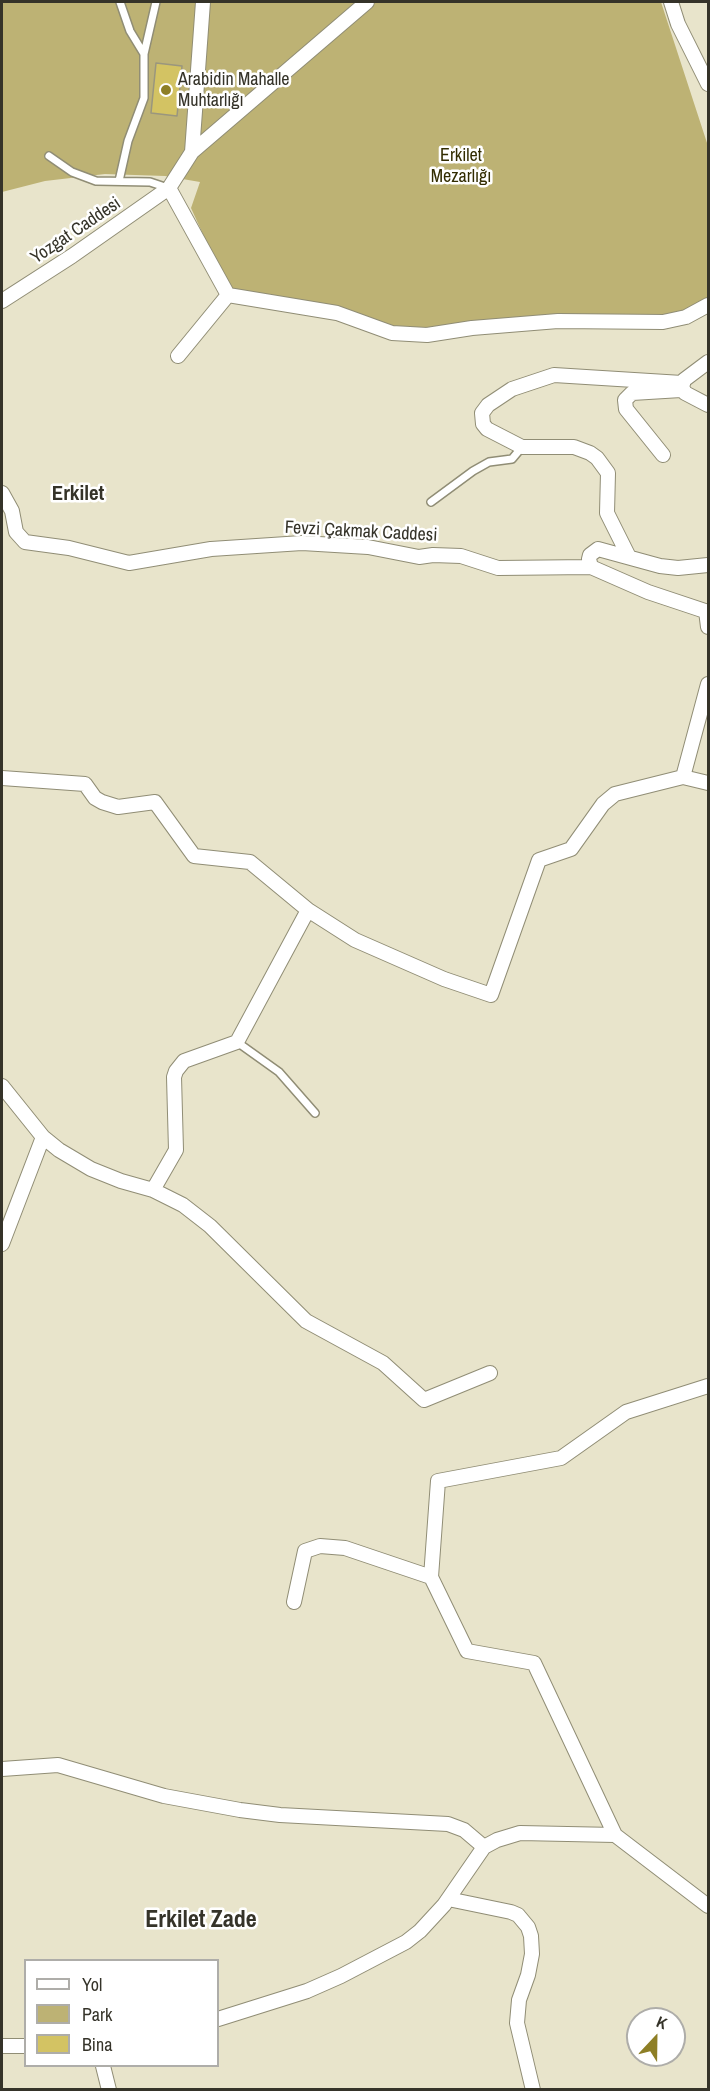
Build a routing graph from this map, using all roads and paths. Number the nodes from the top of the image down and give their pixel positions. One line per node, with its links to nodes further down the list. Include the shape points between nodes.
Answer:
1 (120, 2): 6 (lane, via 130,31)
2 (156, 2): 6 (lane)
3 (203, 2): 8 (street)
4 (367, 2): 8 (street)
5 (671, 2): 7 (street)
6 (144, 54): 10 (lane, via 144,98)
7 (708, 84)
8 (192, 152): 11 (street)
9 (49, 156): 10 (lane, via 72,172 96,180)
10 (119, 181): 11 (lane, via 150,182)
11 (169, 188): 12 (street); 13 (street, Yozgat Caddesi)
12 (228, 296): 14 (street, via 337,313 392,333 415,336 558,321 663,322 686,317); 15 (street)
13 (2, 301)
14 (708, 305)
15 (178, 356)
16 (708, 363): 17 (street)
17 (683, 387): 18 (street); 19 (street, via 554,375 526,383 484,408 482,418 487,429); 20 (street, via 632,393 625,400 626,409)
18 (708, 405)
19 (522, 447): 22 (lane, via 512,459 489,462); 23 (street, via 574,447 597,458 608,473 607,513)
20 (663, 455)
21 (2, 493): 25 (street, Fevzi Çakmak Caddesi, via 12,511 16,532 25,542 129,563 211,549 302,543 368,547 419,557 455,555 498,568)
22 (431, 502)
23 (629, 557): 24 (street, via 660,566); 25 (street, via 598,549 590,555)
24 (708, 565)
25 (591, 567): 26 (street, Fevzi Çakmak Caddesi)
26 (707, 612): 27 (street)
27 (708, 627)
28 (708, 684): 29 (street)
29 (683, 777): 31 (street); 32 (street, via 615,794 603,804 571,849 539,860 491,995 355,940)
30 (2, 778): 32 (street, via 85,784 102,802 118,807 155,802 194,856 250,862)
31 (708, 783)
32 (308, 910): 33 (street)
33 (237, 1042): 35 (lane, via 279,1071); 37 (street, via 184,1061 176,1071 176,1150)
34 (2, 1086): 36 (street)
35 (315, 1113)
36 (43, 1137): 37 (street, via 90,1169); 38 (street)
37 (153, 1190): 39 (street, via 197,1215 306,1321 383,1363 424,1400)
38 (2, 1244)
39 (490, 1373)
40 (708, 1386): 41 (street, via 626,1412 561,1458 438,1481)
41 (430, 1577): 42 (street, via 345,1548 320,1546 304,1551); 44 (street, via 467,1651 534,1663)
42 (294, 1602)
43 (2, 1769): 45 (street, via 58,1766 164,1796 280,1815 448,1824 464,1830)
44 (615, 1835): 45 (street, via 520,1833); 47 (street)
45 (484, 1847): 46 (street)
46 (448, 1899): 48 (street, via 420,1931 390,1952 307,1991); 53 (street, via 511,1912 528,1927 532,1944 530,1964 517,2013 518,2034)
47 (708, 1906)
48 (219, 2019)
49 (2, 2046): 50 (street)
50 (24, 2046)
51 (103, 2067): 52 (street)
52 (109, 2090)
53 (533, 2090)

